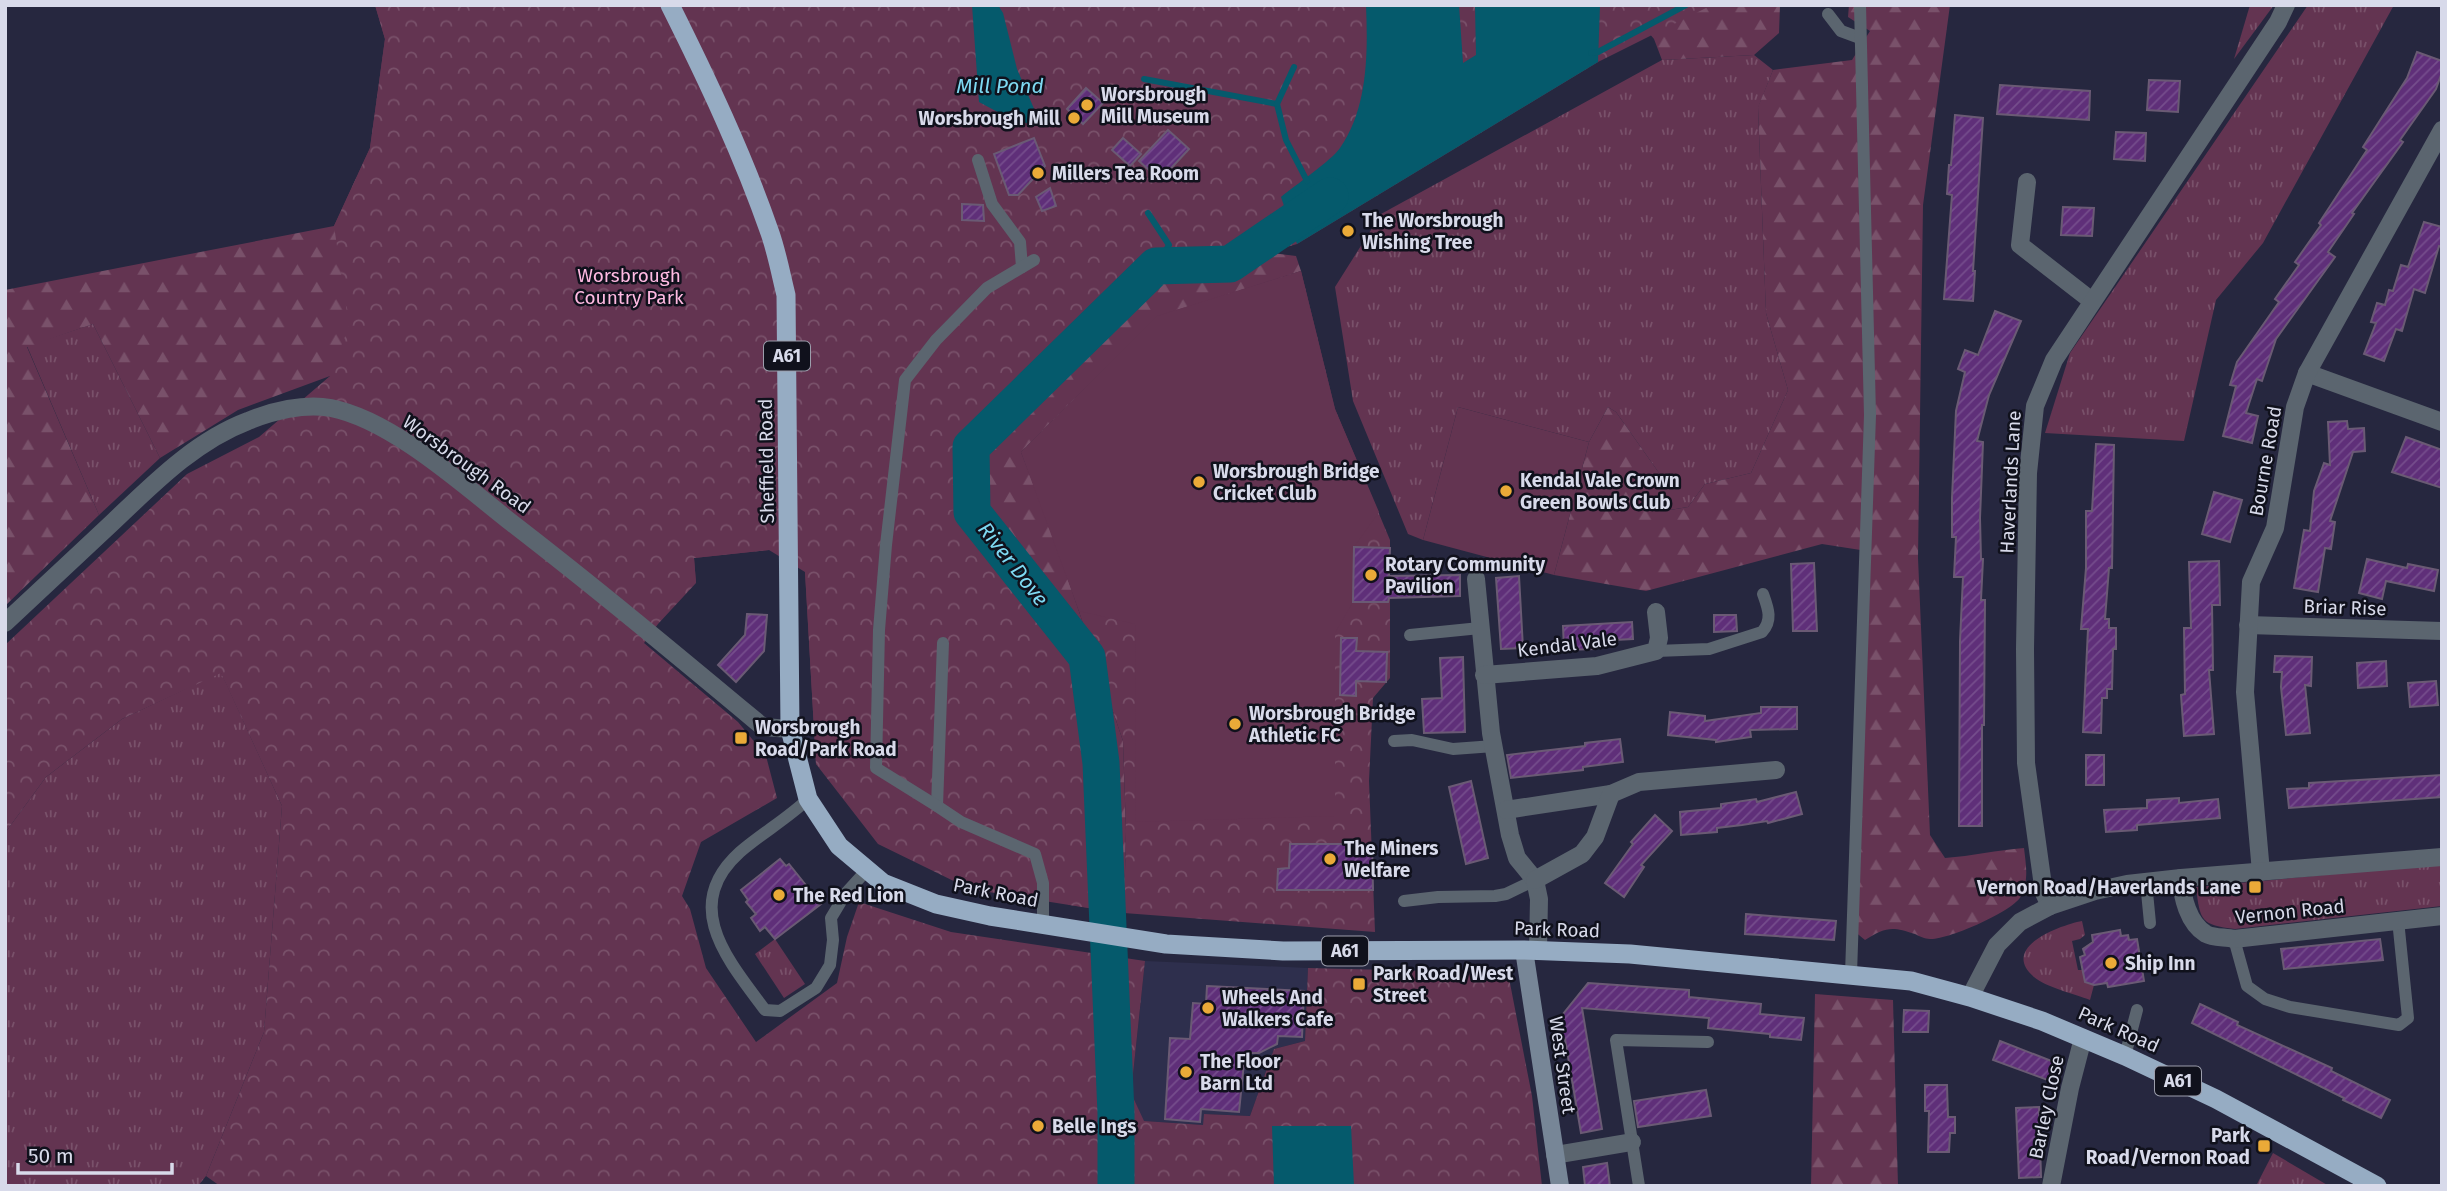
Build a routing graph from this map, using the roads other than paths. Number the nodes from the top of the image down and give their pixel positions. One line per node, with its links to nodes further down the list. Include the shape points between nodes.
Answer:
1 (670, 5): 23 (highway, Sheffield Road / A61, via 749,176 786,295)
2 (1860, 5): 5 (lane)
3 (2286, 5): 9 (street, Haverlands Lane)
4 (1828, 14): 5 (lane, via 1841,31)
5 (1860, 38): 45 (lane, via 1870,415)
6 (2442, 130): 10 (street, Bourne Road)
7 (978, 160): 29 (lane, via 992,204 1020,242 1028,263 987,288 905,380 879,630 877,768)
8 (2027, 182): 9 (street, via 2020,245)
9 (2092, 301): 38 (street, Haverlands Lane, via 2054,360 2035,407 2028,473 2026,762 2044,893)
10 (2307, 373): 11 (street); 16 (street, Bourne Road, via 2295,407 2275,528 2251,582)
11 (2442, 422)
12 (1476, 579): 17 (street)
13 (1763, 594): 21 (lane, via 1769,610 1768,625 1762,632 1709,649)
14 (1656, 612): 21 (street)
15 (5, 623): 23 (street, Worsbrough Road, via 192,452 248,421 279,411 329,407 403,441 608,598 763,727)
16 (2248, 625): 18 (street, Briar Rise); 33 (street, Bourne Road, via 2245,692)
17 (1480, 628): 19 (lane); 22 (street)
18 (2442, 631)
19 (1410, 635)
20 (943, 643): 29 (lane)
21 (1656, 651): 22 (street, Kendal Vale, via 1597,666)
22 (1484, 675): 24 (street)
23 (790, 729): 28 (highway, Park Road / A61)
24 (1493, 739): 25 (lane, via 1453,749); 30 (street)
25 (1394, 741)
26 (1776, 769): 27 (street, via 1639,782)
27 (1611, 794): 30 (street); 35 (street, via 1595,837 1582,854)
28 (808, 799): 32 (highway, Park Road / A61, via 839,846); 32 (lane, via 741,852 721,872 711,894 717,939 765,1010 780,1012 816,988 830,965 831,918)
29 (937, 806): 42 (lane, via 961,822 1035,854 1043,883)
30 (1506, 810): 35 (street, via 1517,858)
31 (2442, 857): 33 (street, Vernon Road)
32 (866, 871): 42 (highway, Park Road / A61, via 883,883 936,904)
33 (2261, 872): 34 (street, Vernon Road)
34 (2181, 878): 36 (street, Vernon Road); 43 (street, Vernon Road, via 2192,921 2207,934)
35 (1535, 880): 37 (lane, via 1495,896); 44 (street, via 1539,898)
36 (2146, 882): 38 (street, Vernon Road, via 2095,891); 41 (lane)
37 (1404, 901)
38 (2050, 906): 46 (street, Vernon Road, via 2020,922 1997,945)
39 (2442, 916): 40 (street, Vernon Road)
40 (2398, 920): 43 (street, Vernon Road); 43 (lane, via 2408,1018 2399,1025 2265,999 2247,986)
41 (2150, 923)
42 (1042, 924): 44 (highway, Park Road / A61, via 1166,944 1283,951)
43 (2234, 939)
44 (1531, 950): 45 (highway, Park Road / A61); 52 (main road, West Street)
45 (1851, 974): 46 (highway, Park Road / A61, via 1911,981)
46 (1970, 997): 48 (highway, Park Road / A61)
47 (2137, 1010): 50 (lane)
48 (2083, 1038): 50 (highway, Park Road / A61); 55 (street, Barley Close)
49 (1708, 1042): 51 (lane, via 1616,1040)
50 (2124, 1056): 56 (highway, Park Road / A61)
51 (1632, 1142): 52 (street); 54 (lane)
52 (1555, 1155): 53 (main road, West Street)
53 (1560, 1186)
54 (1639, 1186)
55 (2051, 1186)
56 (2377, 1186)

